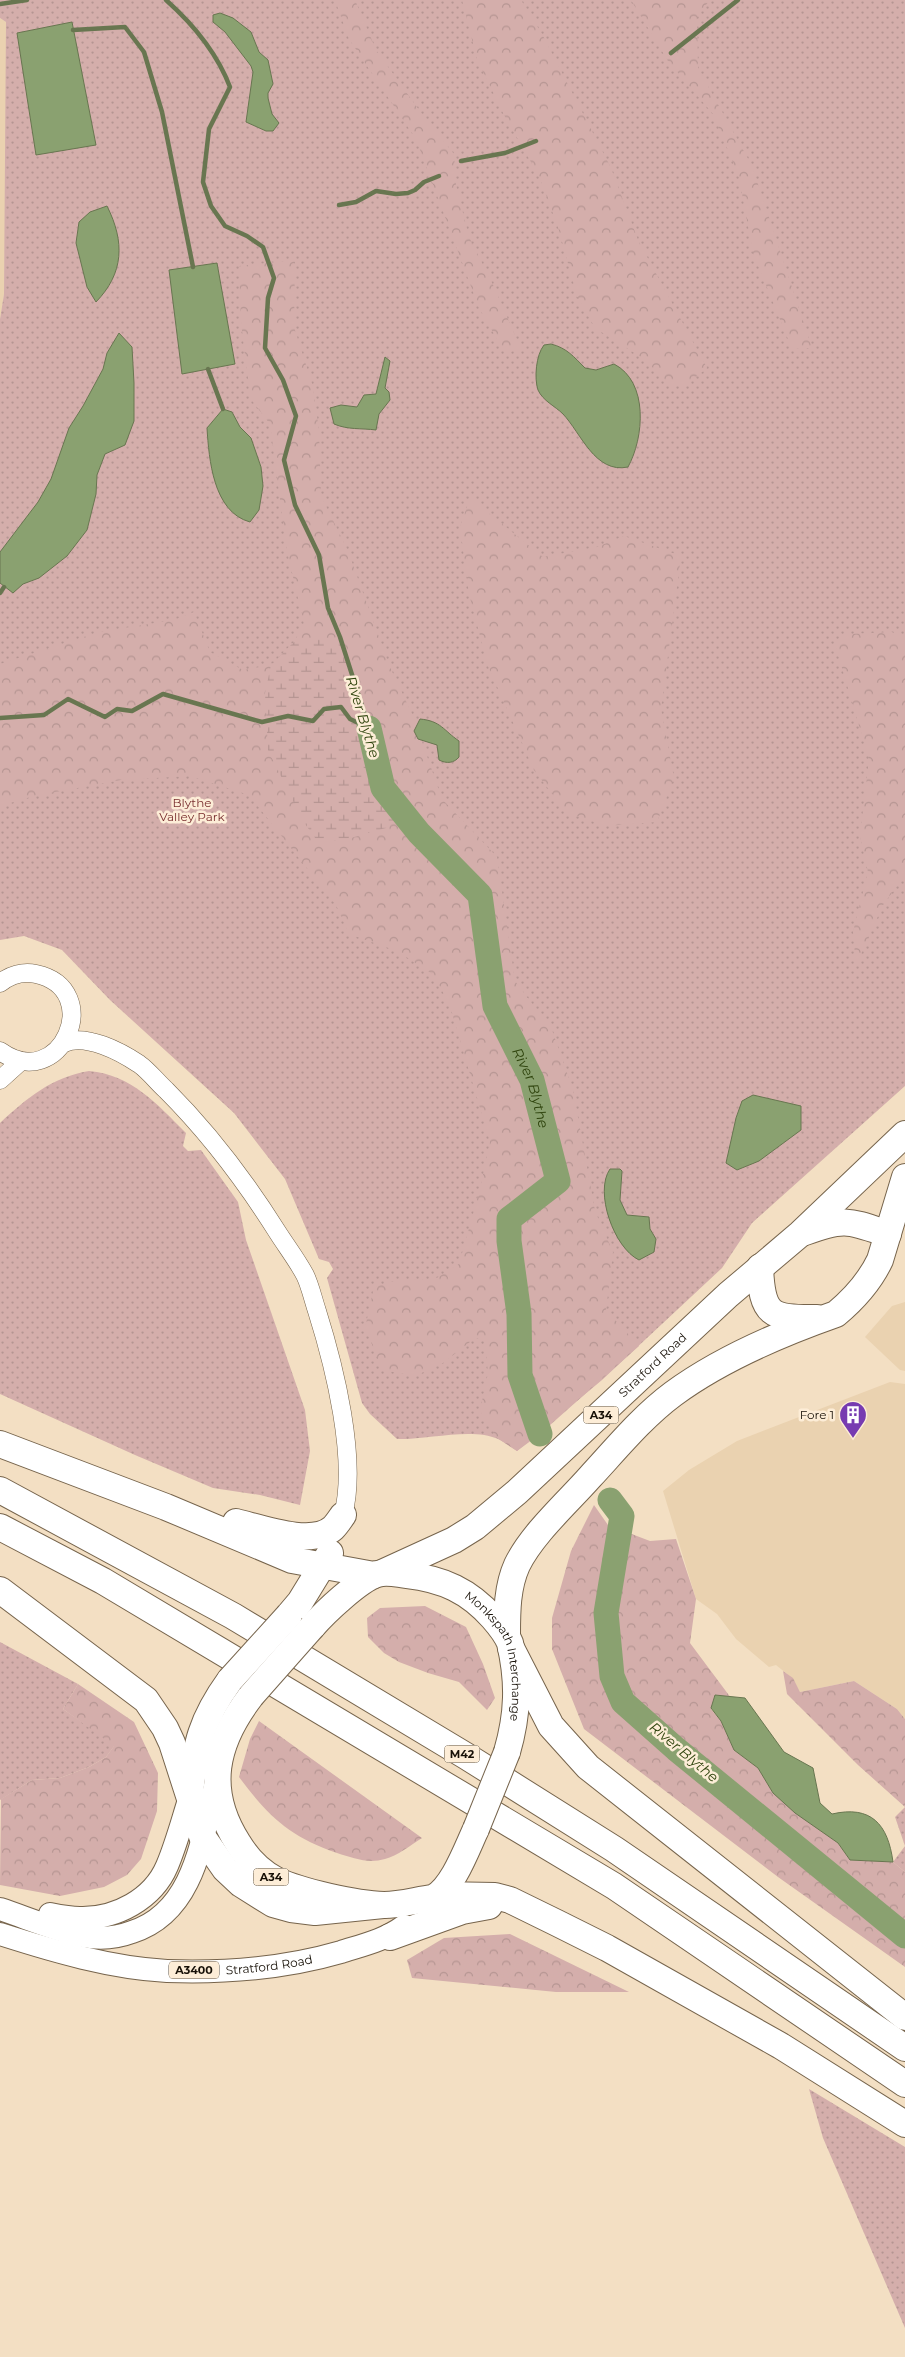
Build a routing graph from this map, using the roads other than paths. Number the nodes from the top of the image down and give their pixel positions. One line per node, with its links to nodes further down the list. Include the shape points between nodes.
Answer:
1 (0, 983): 2 (street, via 16,974 30,973 55,982 70,1004 72,1017)
2 (64, 1043): 4 (street, via 45,1058); 15 (street, via 86,1041 115,1050 140,1065 186,1110 252,1193 305,1276 328,1347 342,1410 347,1471)
3 (0, 1052): 4 (street)
4 (22, 1062): 5 (street)
5 (0, 1080)
6 (905, 1134): 8 (highway, Stratford Road / A34)
7 (905, 1177): 9 (highway, A34)
8 (800, 1234): 9 (highway, A34, via 830,1222); 10 (highway, Stratford Road / A34)
9 (888, 1234): 11 (highway, A34, via 874,1272 845,1306)
10 (760, 1267): 11 (highway, via 762,1297 772,1312 785,1318); 18 (highway, Stratford Road / A34, via 475,1527)
11 (825, 1318): 20 (highway, A34, via 702,1376 672,1395 625,1439 524,1553 511,1584 507,1608)
12 (0, 1444): 14 (highway)
13 (0, 1490): 32 (highway, M42, via 232,1616 466,1756 614,1849)
14 (166, 1507): 15 (highway, via 285,1534 312,1536 333,1528); 17 (highway, Monkspath Interchange, via 292,1560)
15 (343, 1515): 17 (highway)
16 (0, 1527): 33 (highway, M42, via 103,1581 614,1886)
17 (323, 1567): 18 (highway, Monkspath Interchange); 22 (highway, bridge, via 289,1615 215,1701 196,1748)
18 (379, 1574): 20 (highway, Monkspath Interchange, via 424,1577 453,1586 481,1605); 21 (highway, A34, bridge, via 327,1610 251,1696 227,1733)
19 (0, 1590): 22 (highway, via 124,1680 146,1700 172,1743)
20 (509, 1642): 24 (highway, Monkspath Interchange / A34, bridge, via 517,1695 515,1722 507,1752 476,1829 452,1878); 31 (highway, via 551,1726 588,1767)
21 (217, 1778): 23 (main road); 26 (highway, A34, via 221,1810 229,1830 264,1872 298,1888)
22 (189, 1800): 23 (highway); 25 (main road, via 167,1866 159,1880 137,1901 117,1913 80,1918)
23 (202, 1836): 26 (highway, via 226,1869 273,1904 290,1910 316,1912); 28 (main road, via 193,1871 178,1901 162,1918 145,1928 105,1938 82,1936)
24 (436, 1897): 26 (highway, A34); 27 (highway, via 495,1896); 30 (main road, Stratford Road)
25 (0, 1904)
26 (383, 1905)
27 (527, 1908): 30 (highway, via 498,1906 472,1909); 34 (highway, via 607,1948 781,2046)
28 (0, 1909)
29 (0, 1934): 30 (main road, Stratford Road / A3400, via 111,1963 166,1970 290,1964)
30 (390, 1937)
31 (905, 2017)
32 (905, 2048)
33 (905, 2084)
34 (905, 2124)

